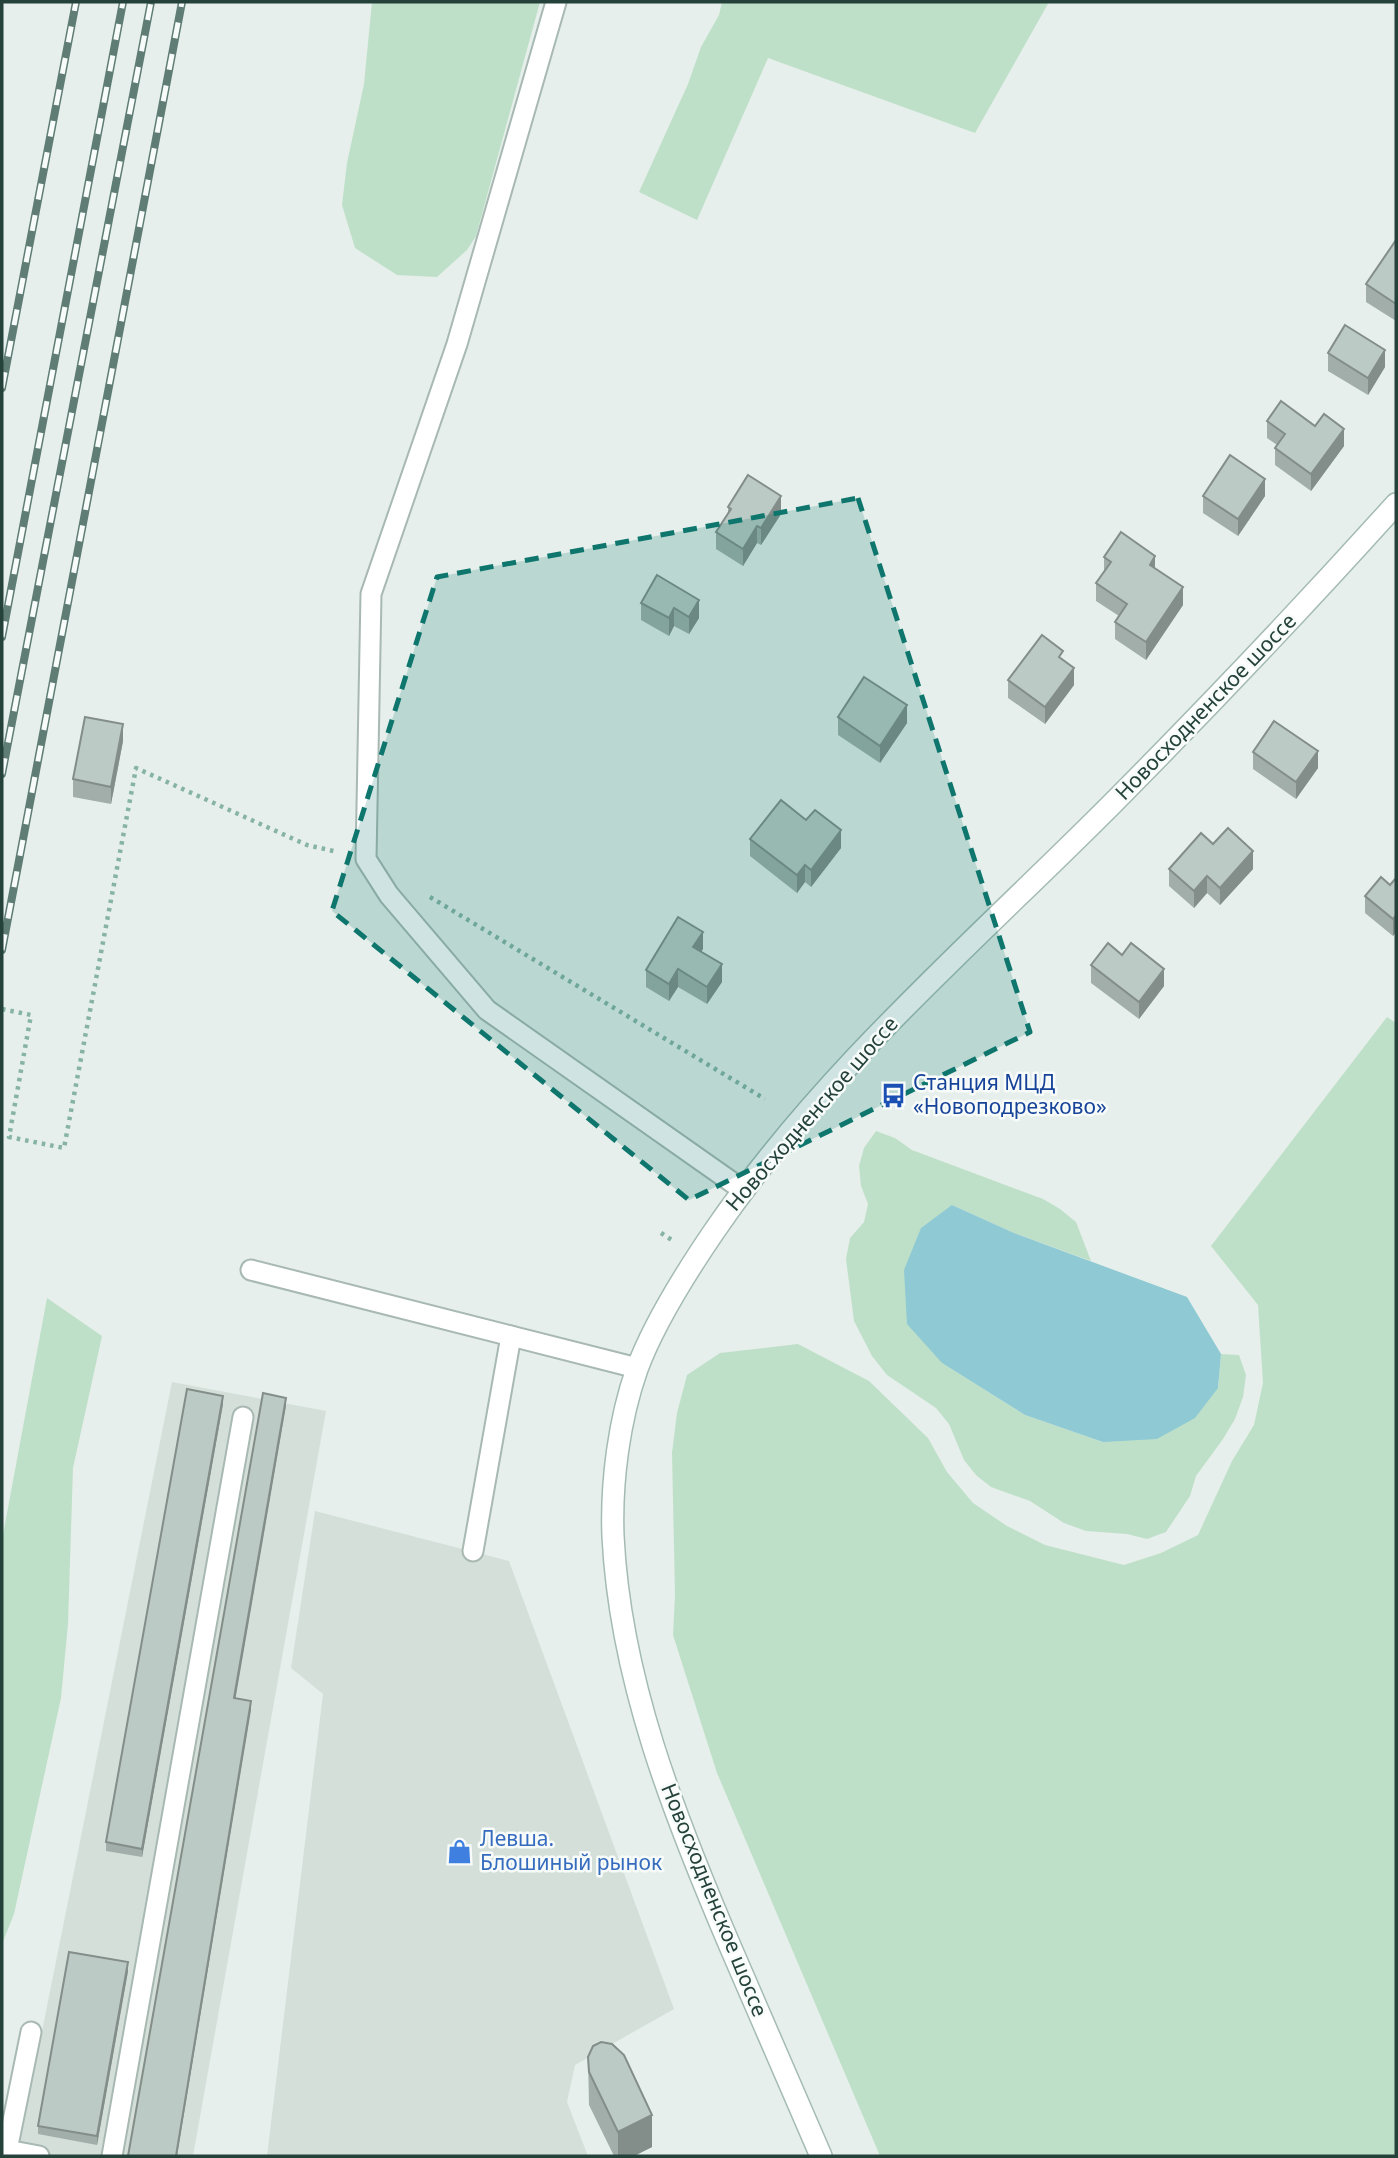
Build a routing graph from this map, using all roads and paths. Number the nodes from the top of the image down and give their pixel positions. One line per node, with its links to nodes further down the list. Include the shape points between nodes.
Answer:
1 (556, 2): 3 (lane, via 457,344 371,594)
2 (1396, 504): 7 (main road, Новосходненское шоссе, via 1125,791 893,1019)
3 (366, 859): 5 (path, via 307,845 136,768 64,1148 9,1137 32,1015); 7 (lane, via 389,894 487,1010)
4 (424, 894): 6 (path)
5 (2, 1009)
6 (765, 1099)
7 (743, 1190): 10 (main road, Новосходненское шоссе, via 697,1256)
8 (251, 1270): 9 (lane)
9 (511, 1336): 10 (lane); 12 (lane)
10 (637, 1368): 17 (main road, Новосходненское шоссе, via 617,1449 613,1533 621,1616 642,1709 685,1841)
11 (243, 1417): 16 (lane)
12 (473, 1551)
13 (31, 2032): 14 (lane)
14 (6, 2153): 15 (lane)
15 (39, 2156)
16 (112, 2156)
17 (821, 2156)

